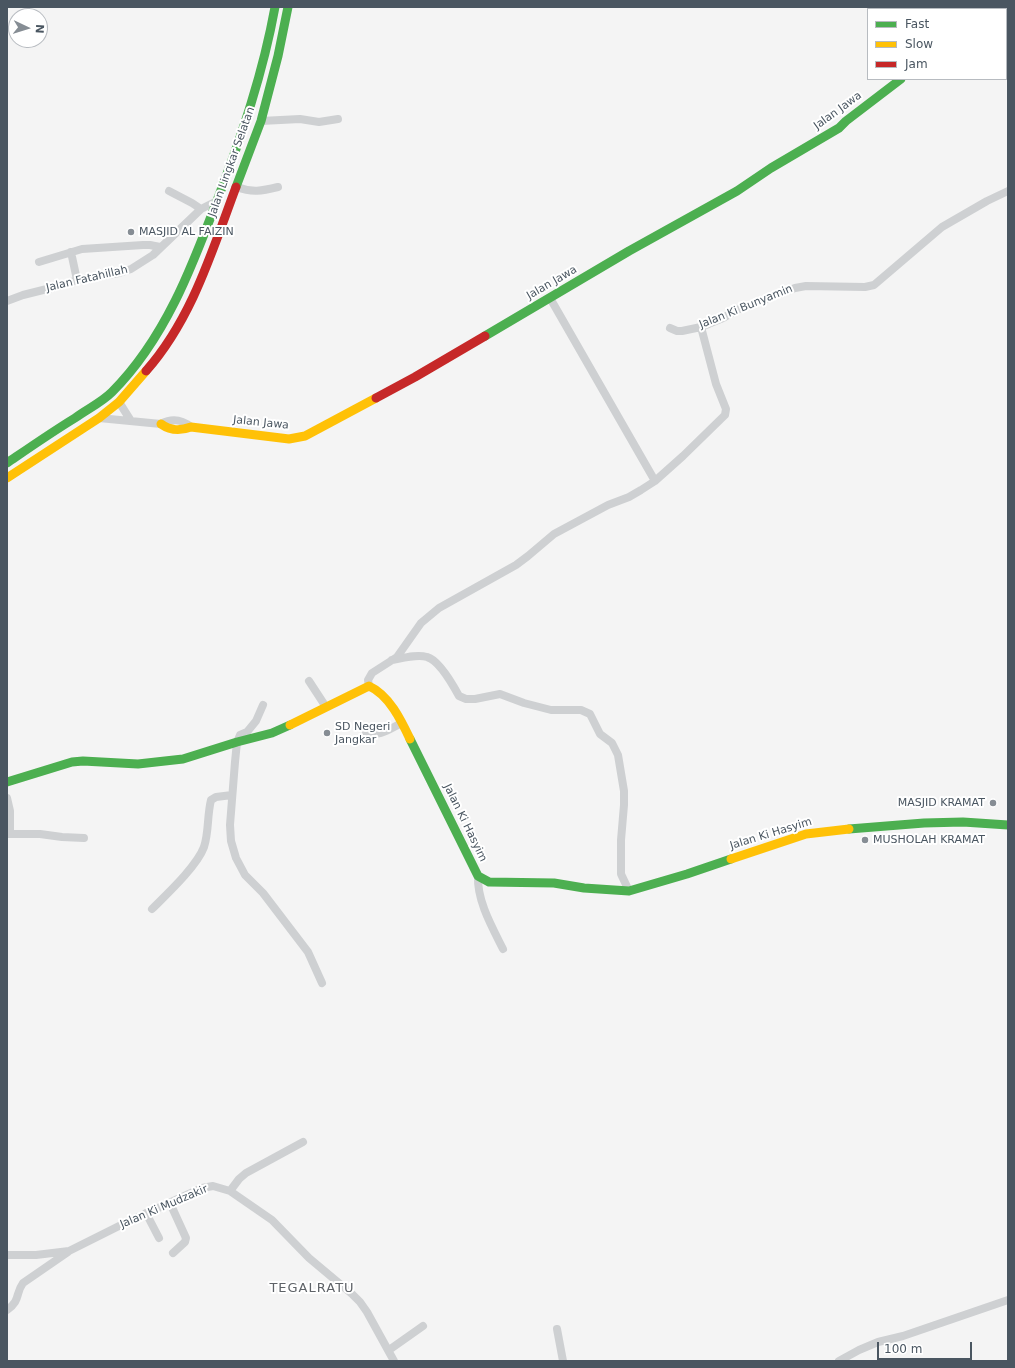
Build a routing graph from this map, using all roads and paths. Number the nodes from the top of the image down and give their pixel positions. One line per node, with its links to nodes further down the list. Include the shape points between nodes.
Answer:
1 (275, 7): 10 (main road, Jalan Lingkar Selatan, via 252,106)
2 (288, 7): 5 (main road, Jalan Lingkar Selatan)
3 (900, 80): 16 (main road, Jalan Jawa, via 840,128 737,191)
4 (338, 119): 5 (street, via 318,122 300,119)
5 (261, 121): 6 (main road, Jalan Lingkar Selatan)
6 (236, 187): 7 (street, via 250,192); 21 (main road, Jalan Lingkar Selatan, via 197,289 182,320)
7 (278, 187)
8 (169, 191): 11 (street)
9 (1008, 191): 18 (street, Jalan Ki Bunyamin, via 942,227 874,285 795,288)
10 (217, 201): 11 (street, Jalan Fatahillah); 20 (main road, Jalan Lingkar Selatan, via 187,277 148,348)
11 (201, 209): 12 (street, Jalan Fatahillah)
12 (160, 247): 13 (street, via 150,244 126,245); 15 (street, Jalan Fatahillah, via 153,255 125,271)
13 (71, 252): 14 (street); 15 (street)
14 (39, 262)
15 (76, 280): 17 (street, Jalan Fatahillah)
16 (550, 298): 25 (main road, Jalan Jawa, via 415,377 305,436 289,439 191,427 184,430 168,430); 28 (street)
17 (7, 301)
18 (701, 327): 19 (street, Jalan Ki Bunyamin, via 682,331); 28 (street, via 726,413)
19 (670, 328)
20 (130, 372): 21 (main road); 26 (main road, Jalan Lingkar Selatan, via 111,393)
21 (141, 378): 22 (main road, Jalan Lingkar Selatan)
22 (119, 402): 23 (main road, Jalan Lingkar Selatan); 24 (street)
23 (99, 418): 24 (street, Jalan Jawa); 27 (main road, Jalan Lingkar Selatan)
24 (131, 421): 25 (street, Jalan Jawa)
25 (161, 424)
26 (7, 463)
27 (7, 478)
28 (655, 481): 29 (street, via 635,494 608,504 554,534 516,565 439,608 421,623)
29 (392, 660): 31 (street, via 372,673 368,680); 44 (street, via 420,656 430,658 443,670 462,698 475,699 500,694 551,710 582,710 590,714 600,734 612,743 618,755 624,791 621,874)
30 (310, 681): 33 (street)
31 (369, 686): 33 (main road); 34 (main road, Jalan Ki Hasyim, via 377,690)
32 (263, 705): 36 (street, via 256,721 247,732 240,735)
33 (326, 707): 36 (main road, via 272,733)
34 (402, 723): 35 (street, via 379,734); 43 (main road, Jalan Ki Hasyim)
35 (366, 732)
36 (237, 742): 37 (main road, via 183,760 168,762 72,762); 38 (street)
37 (7, 782)
38 (232, 795): 45 (street, via 211,800 206,839 201,852 178,882); 47 (street, via 231,833 240,866 250,882 263,893 308,952)
39 (7, 798): 41 (street, via 10,811)
40 (1008, 824): 44 (main road, Jalan Ki Hasyim, via 924,823 806,834)
41 (8, 834): 42 (street)
42 (84, 838)
43 (478, 876): 44 (main road, Jalan Ki Hasyim, via 489,882 554,883); 46 (street, via 482,902)
44 (629, 891)
45 (152, 909)
46 (503, 949)
47 (322, 983)
48 (304, 1142): 49 (street, via 246,1173)
49 (230, 1191): 50 (street, Jalan Ki Mudzakir, via 208,1187); 60 (street, Jalan Ki Mudzakir, via 272,1220 309,1258 352,1294 367,1312)
50 (170, 1202): 51 (street, Jalan Ki Mudzakir); 54 (street, via 186,1238)
51 (146, 1213): 52 (street); 53 (street, Jalan Ki Mudzakir)
52 (159, 1238)
53 (69, 1251): 55 (street, Jalan Ki Mudzakir); 57 (street, via 23,1283 15,1303)
54 (173, 1253)
55 (7, 1255)
56 (1008, 1300): 63 (street, via 878,1342)
57 (7, 1310)
58 (423, 1326): 60 (street)
59 (556, 1329): 62 (street)
60 (389, 1350): 61 (street, Jalan Ki Mudzakir)
61 (394, 1361)
62 (563, 1361)
63 (839, 1361)

